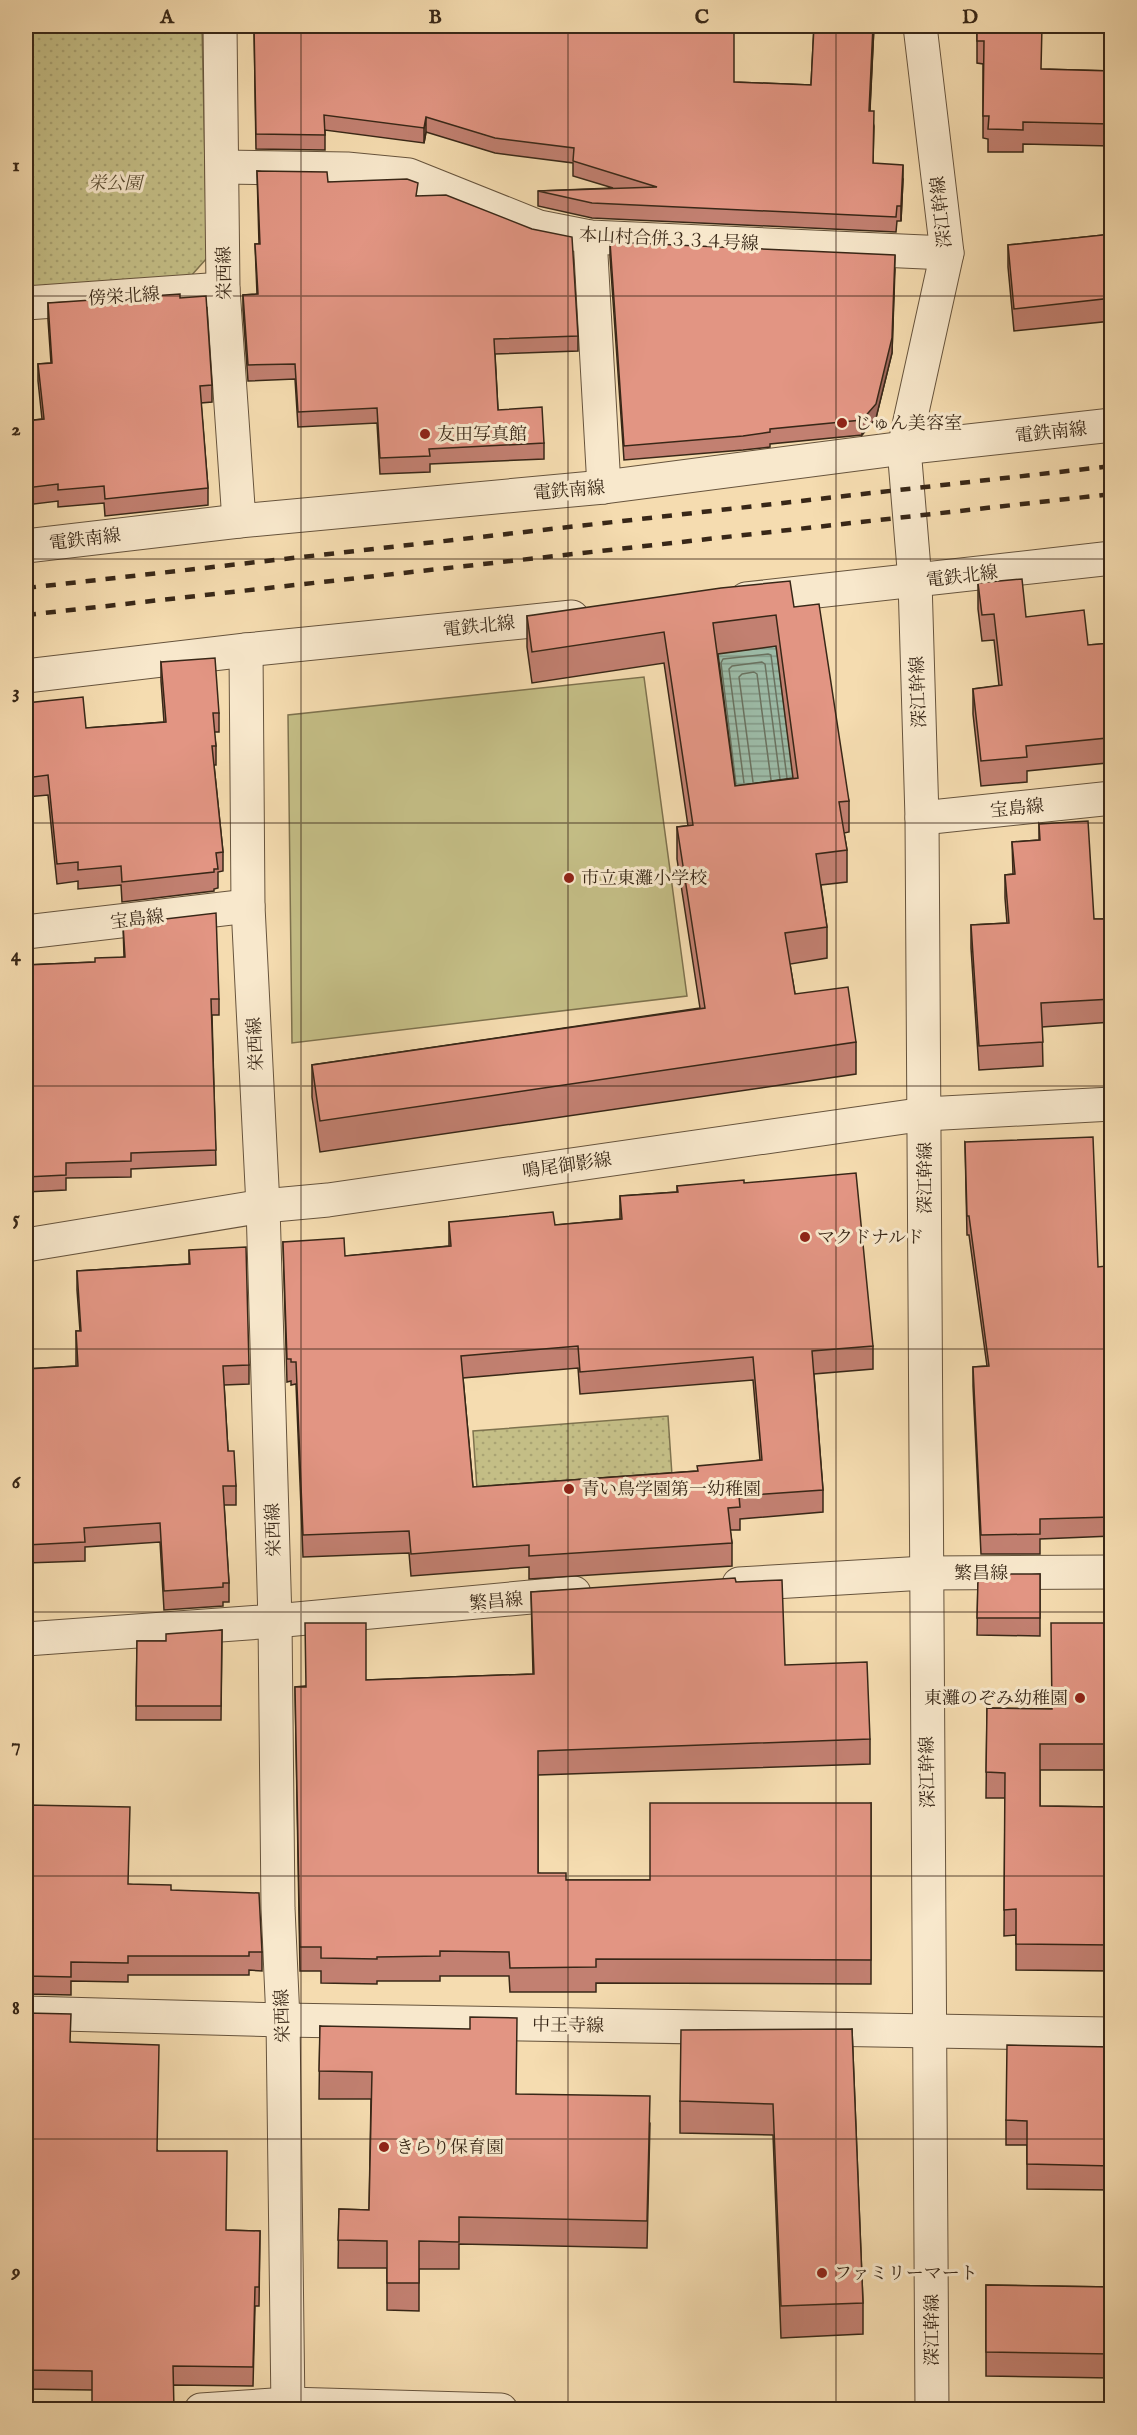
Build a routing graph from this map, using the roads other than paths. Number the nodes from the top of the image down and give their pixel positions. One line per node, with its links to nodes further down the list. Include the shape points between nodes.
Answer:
1 (220, 26): 3 (street, 栄西線)
2 (920, 26): 5 (street, 深江幹線)
3 (223, 167): 4 (street, 本山村合併３３４号線, via 347,169 409,175 539,227); 6 (street, 栄西線)
4 (590, 237): 5 (street, 本山村合併３３４号線); 10 (street)
5 (946, 253): 9 (street, 深江幹線)
6 (223, 289): 7 (street, 傍栄北線); 11 (street, 栄西線)
7 (26, 303)
8 (1112, 425): 9 (street, 電鉄南線)
9 (904, 448): 10 (street, 電鉄南線); 14 (street, 深江幹線)
10 (604, 487): 11 (street, 電鉄南線)
11 (239, 520): 12 (street, 電鉄南線)
12 (26, 546)
13 (1112, 558): 14 (street, 電鉄北線)
14 (915, 581): 15 (street, 電鉄北線); 20 (street, 深江幹線)
15 (715, 602)
16 (598, 614): 17 (street, 電鉄北線)
17 (246, 650): 18 (street, 電鉄北線); 21 (street, 栄西線)
18 (26, 676)
19 (1112, 798): 20 (street, 宝島線)
20 (922, 818): 24 (street, 深江幹線)
21 (248, 906): 22 (street, 宝島線); 25 (street, 栄西線)
22 (26, 932)
23 (1112, 1104): 24 (street, 鳴尾御影線)
24 (925, 1114): 25 (street, 鳴尾御影線, via 328,1200); 28 (street, 深江幹線)
25 (263, 1206): 26 (street, 鳴尾御影線); 31 (street, 栄西線)
26 (26, 1245)
27 (1112, 1572): 28 (street, 繁昌線)
28 (925, 1573): 29 (street, 繁昌線); 35 (street, 深江幹線)
29 (714, 1585)
30 (608, 1592): 31 (street, 繁昌線)
31 (275, 1621): 32 (street, 繁昌線); 34 (street, 栄西線)
32 (26, 1639)
33 (26, 2013): 34 (street, 中王寺線)
34 (283, 2020): 35 (street, 中王寺線); 37 (street, 栄西線)
35 (930, 2032): 36 (street, 中王寺線); 40 (street, 深江幹線)
36 (1112, 2034)
37 (288, 2407): 38 (street); 39 (street)
38 (201, 2409)
39 (501, 2409)
40 (932, 2409)

